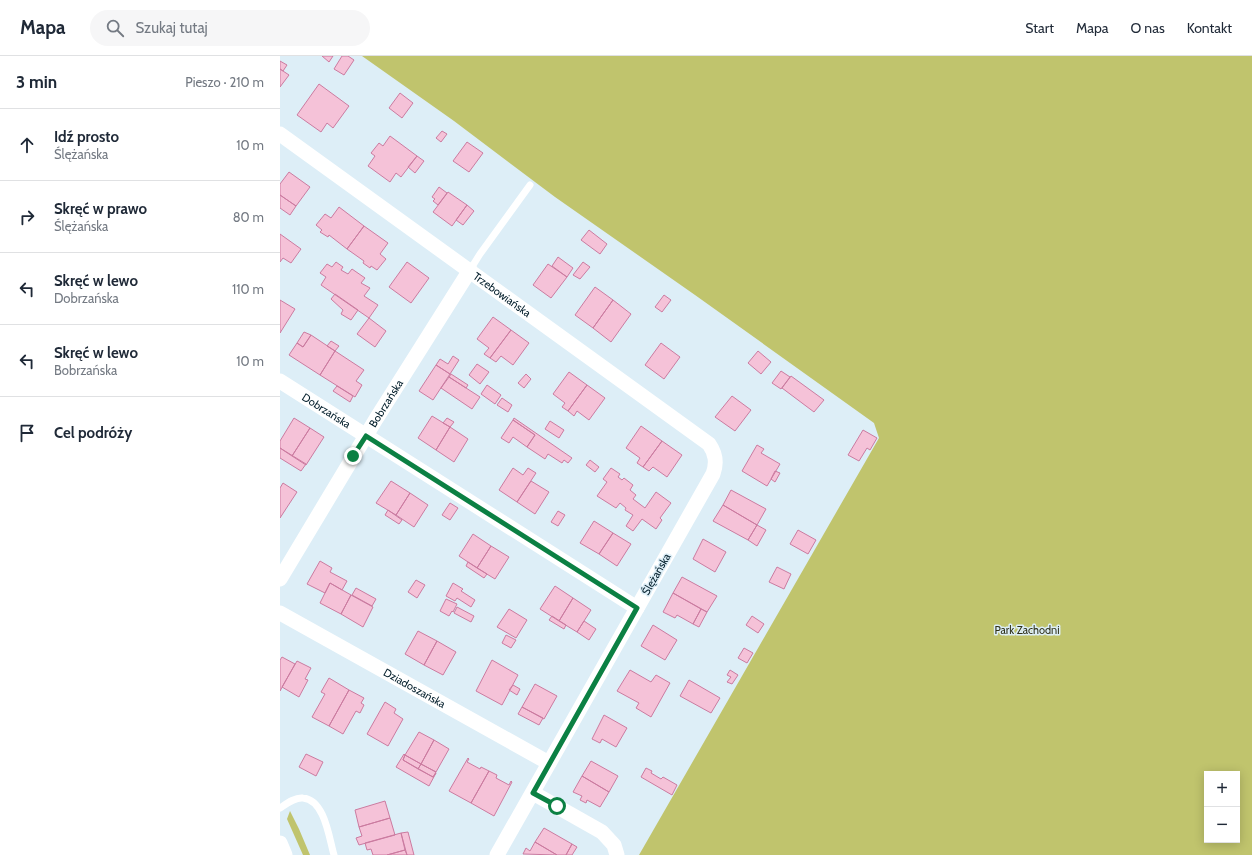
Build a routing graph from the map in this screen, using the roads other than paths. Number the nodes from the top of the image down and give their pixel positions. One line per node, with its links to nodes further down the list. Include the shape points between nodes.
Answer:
1 (280, 134): 3 (street, Trzebowiańska)
2 (530, 185): 3 (lane)
3 (470, 270): 5 (street, Bobrzańska); 6 (street, Trzebowiańska, via 709,444)
4 (280, 381): 5 (street, Dobrzańska)
5 (366, 436): 7 (street, Bobrzańska); 8 (street, Dobrzańska)
6 (716, 460): 8 (street, Ślężańska, via 713,474)
7 (280, 579)
8 (637, 608): 10 (street, Ślężańska)
9 (280, 614): 10 (street, Dziadoszańska)
10 (549, 763): 11 (street, Ślężańska)
11 (533, 793): 16 (street, Ślężańska); 17 (street, via 602,832 614,845)
12 (280, 808): 15 (lane, via 303,798 312,801 320,809)
13 (280, 843): 14 (street)
14 (285, 855)
15 (334, 855)
16 (497, 855)
17 (617, 855)

